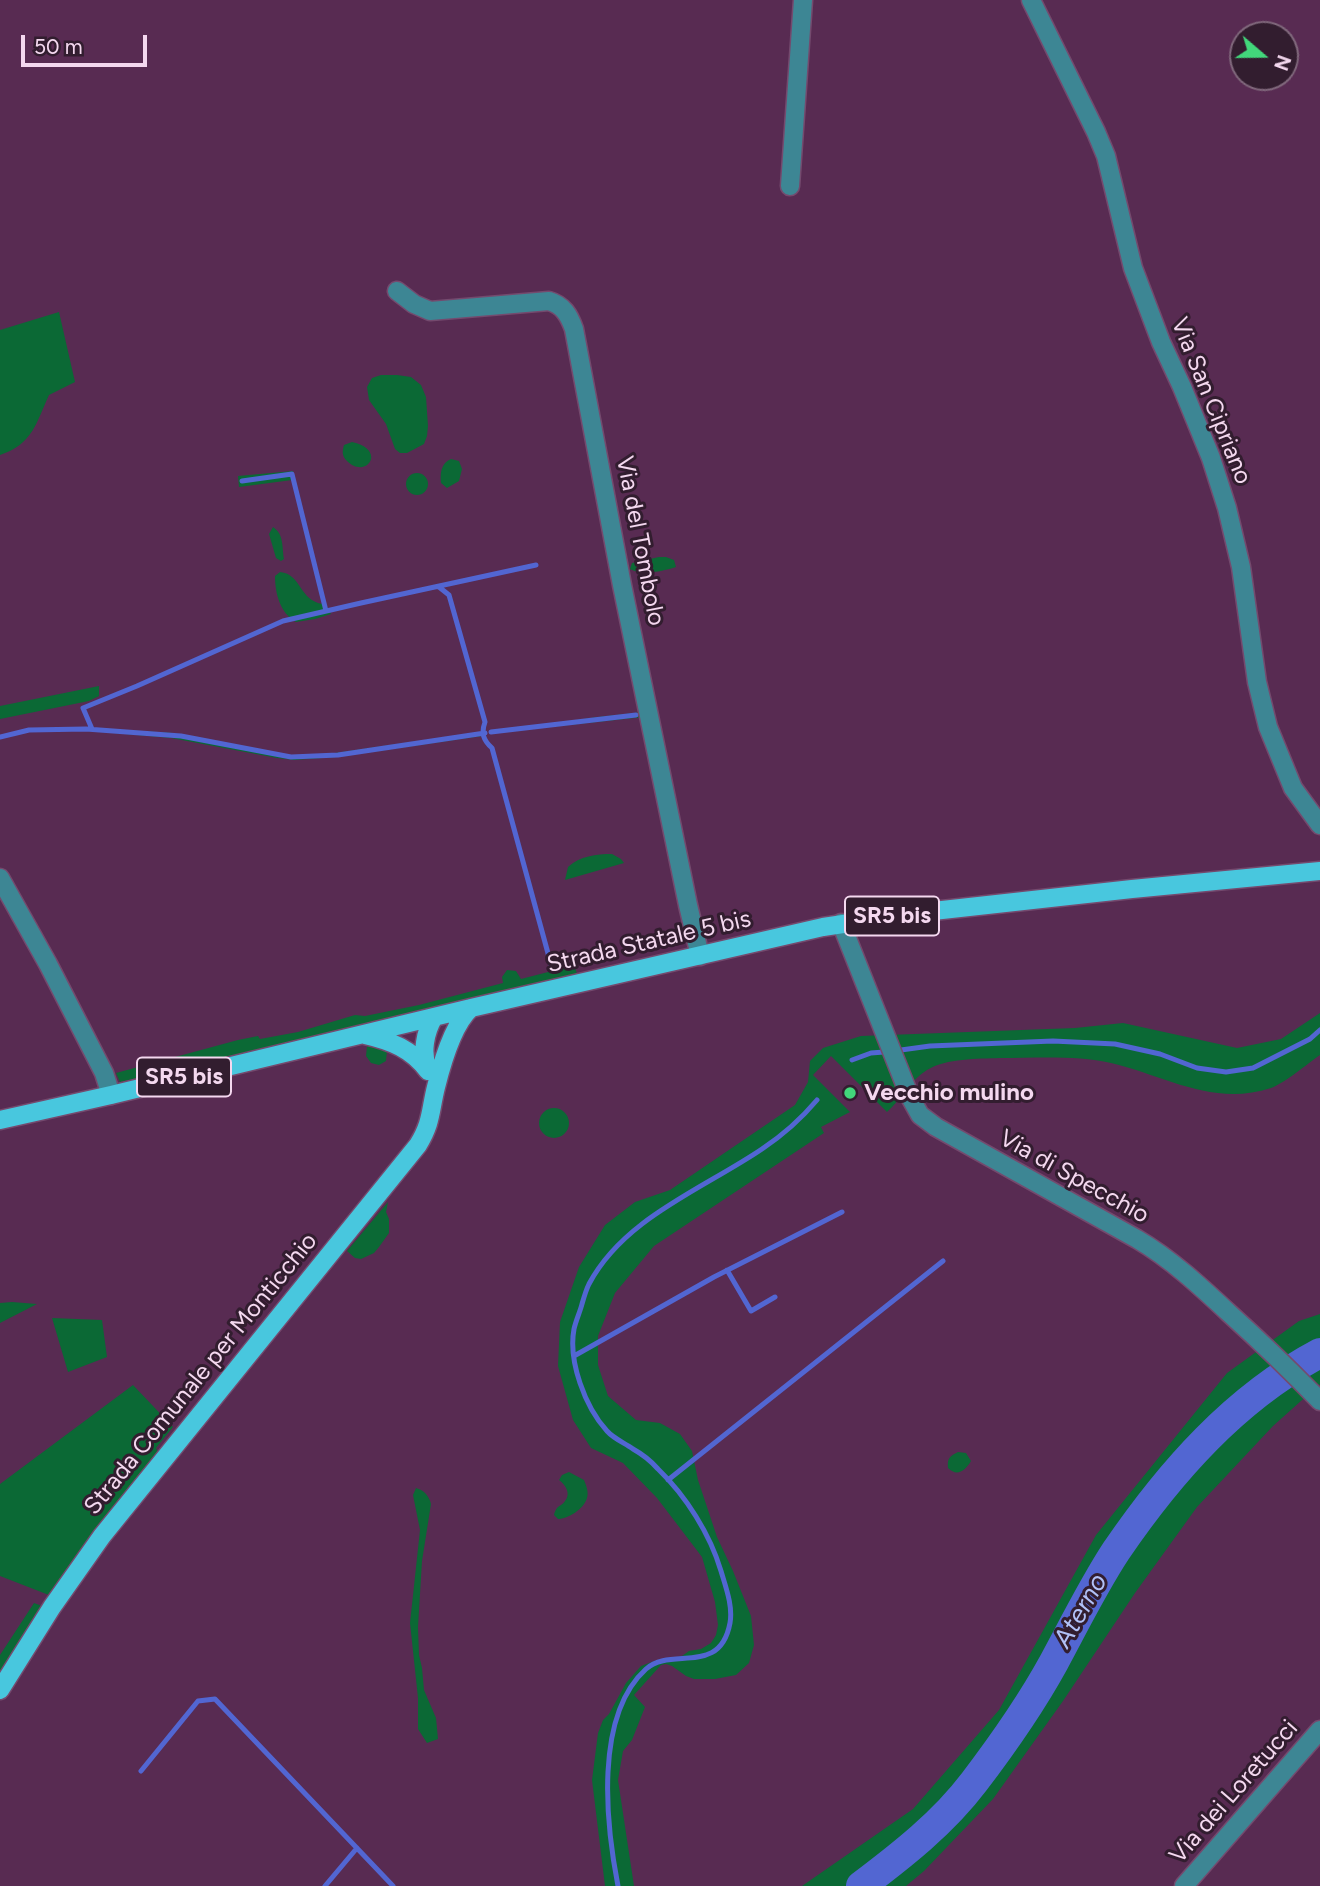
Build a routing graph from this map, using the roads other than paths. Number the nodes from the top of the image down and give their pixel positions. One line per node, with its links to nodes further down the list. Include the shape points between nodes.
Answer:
1 (803, 0): 3 (street)
2 (1031, 0): 5 (street, Via San Cipriano, via 1106,156 1133,268 1208,449 1227,508 1241,567 1256,682 1268,727 1293,788)
3 (790, 186)
4 (397, 290): 9 (street, Via del Tombolo, via 430,312 549,301 565,310 570,319)
5 (1320, 825)
6 (1320, 871): 8 (main road, Strada Statale 5 bis / SR5 bis)
7 (0, 878): 16 (street, via 104,1073)
8 (841, 923): 9 (main road, Strada Statale 5 bis / SR5 bis); 18 (street, Via di Specchio, via 923,1117 1153,1249 1188,1275)
9 (700, 956): 10 (main road, Strada Statale 5 bis / SR5 bis)
10 (471, 1008): 11 (main road, Strada Statale 5 bis / SR5 bis); 13 (main road, Strada Comunale per Monticchio, via 458,1023)
11 (434, 1017): 12 (main road, Strada Statale 5 bis / SR5 bis); 13 (main road, Strada Comunale per Monticchio, via 446,1031); 14 (main road, via 425,1046)
12 (361, 1034): 14 (main road, via 404,1048); 16 (main road, Strada Statale 5 bis / SR5 bis)
13 (445, 1059): 15 (main road, Strada Comunale per Monticchio)
14 (428, 1071): 15 (main road)
15 (435, 1089): 19 (main road, Strada Comunale per Monticchio, via 429,1122 412,1153 102,1536)
16 (111, 1095): 17 (main road, Strada Statale 5 bis / SR5 bis)
17 (0, 1120)
18 (1320, 1401)
19 (0, 1690)
20 (1320, 1730): 21 (street, Via dei Loretucci)
21 (1184, 1886)

